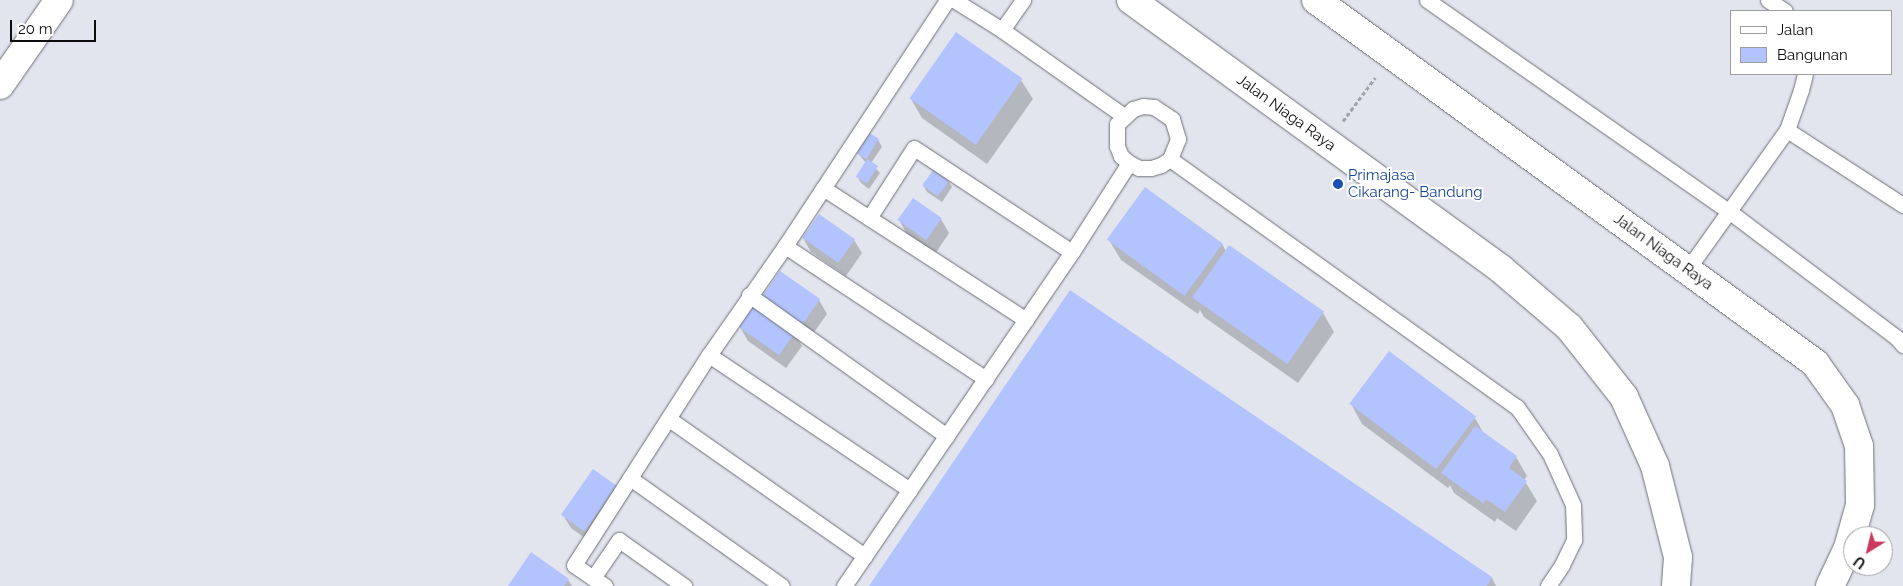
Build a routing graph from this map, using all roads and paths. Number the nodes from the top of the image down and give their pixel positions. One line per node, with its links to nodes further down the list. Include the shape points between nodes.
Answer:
1 (59, 0): 13 (main road)
2 (947, 0): 19 (lane)
3 (954, 0): 10 (lane)
4 (1023, 0): 10 (lane)
5 (1131, 0): 16 (main road, Jalan Niaga Raya)
6 (1316, 0): 11 (main road, Jalan Niaga Raya)
7 (1427, 0): 21 (lane)
8 (1768, 0): 9 (lane)
9 (1783, 10)
10 (1002, 30): 14 (lane)
11 (1391, 55): 16 (path); 25 (main road, Jalan Niaga Raya)
12 (1805, 75): 15 (lane)
13 (0, 85)
14 (1124, 116): 17 (lane, via 1143,106 1154,107 1172,119 1178,139); 18 (lane, via 1117,124 1116,140 1121,156)
15 (1787, 130): 20 (lane); 21 (lane)
16 (1327, 143): 41 (main road, Jalan Niaga Raya, via 1502,269 1576,335 1624,397 1655,466 1678,557)
17 (1170, 159): 18 (lane, via 1150,168 1139,168); 40 (lane, via 1517,407 1550,454 1573,504 1574,540)
18 (1129, 163): 24 (lane)
19 (823, 188): 22 (lane); 23 (lane)
20 (1903, 205)
21 (1730, 212): 25 (lane); 28 (lane, via 1896,336)
22 (869, 218): 24 (lane, via 914,148); 27 (lane)
23 (785, 246): 26 (lane); 30 (lane)
24 (1072, 252): 27 (lane)
25 (1687, 270): 42 (main road, Jalan Niaga Raya, via 1815,363 1845,405 1859,446 1860,505 1848,548)
26 (749, 295): 29 (lane); 32 (lane)
27 (1026, 320): 30 (lane)
28 (1903, 345)
29 (709, 355): 31 (lane); 34 (lane)
30 (986, 379): 32 (lane)
31 (669, 419): 33 (lane); 35 (lane)
32 (946, 436): 34 (lane)
33 (630, 478): 36 (lane, via 574,565); 38 (lane)
34 (910, 490): 35 (lane)
35 (865, 556): 39 (lane)
36 (599, 582): 37 (lane, via 619,540)
37 (684, 586)
38 (782, 586)
39 (844, 586)
40 (1548, 586)
41 (1676, 586)
42 (1830, 586)

